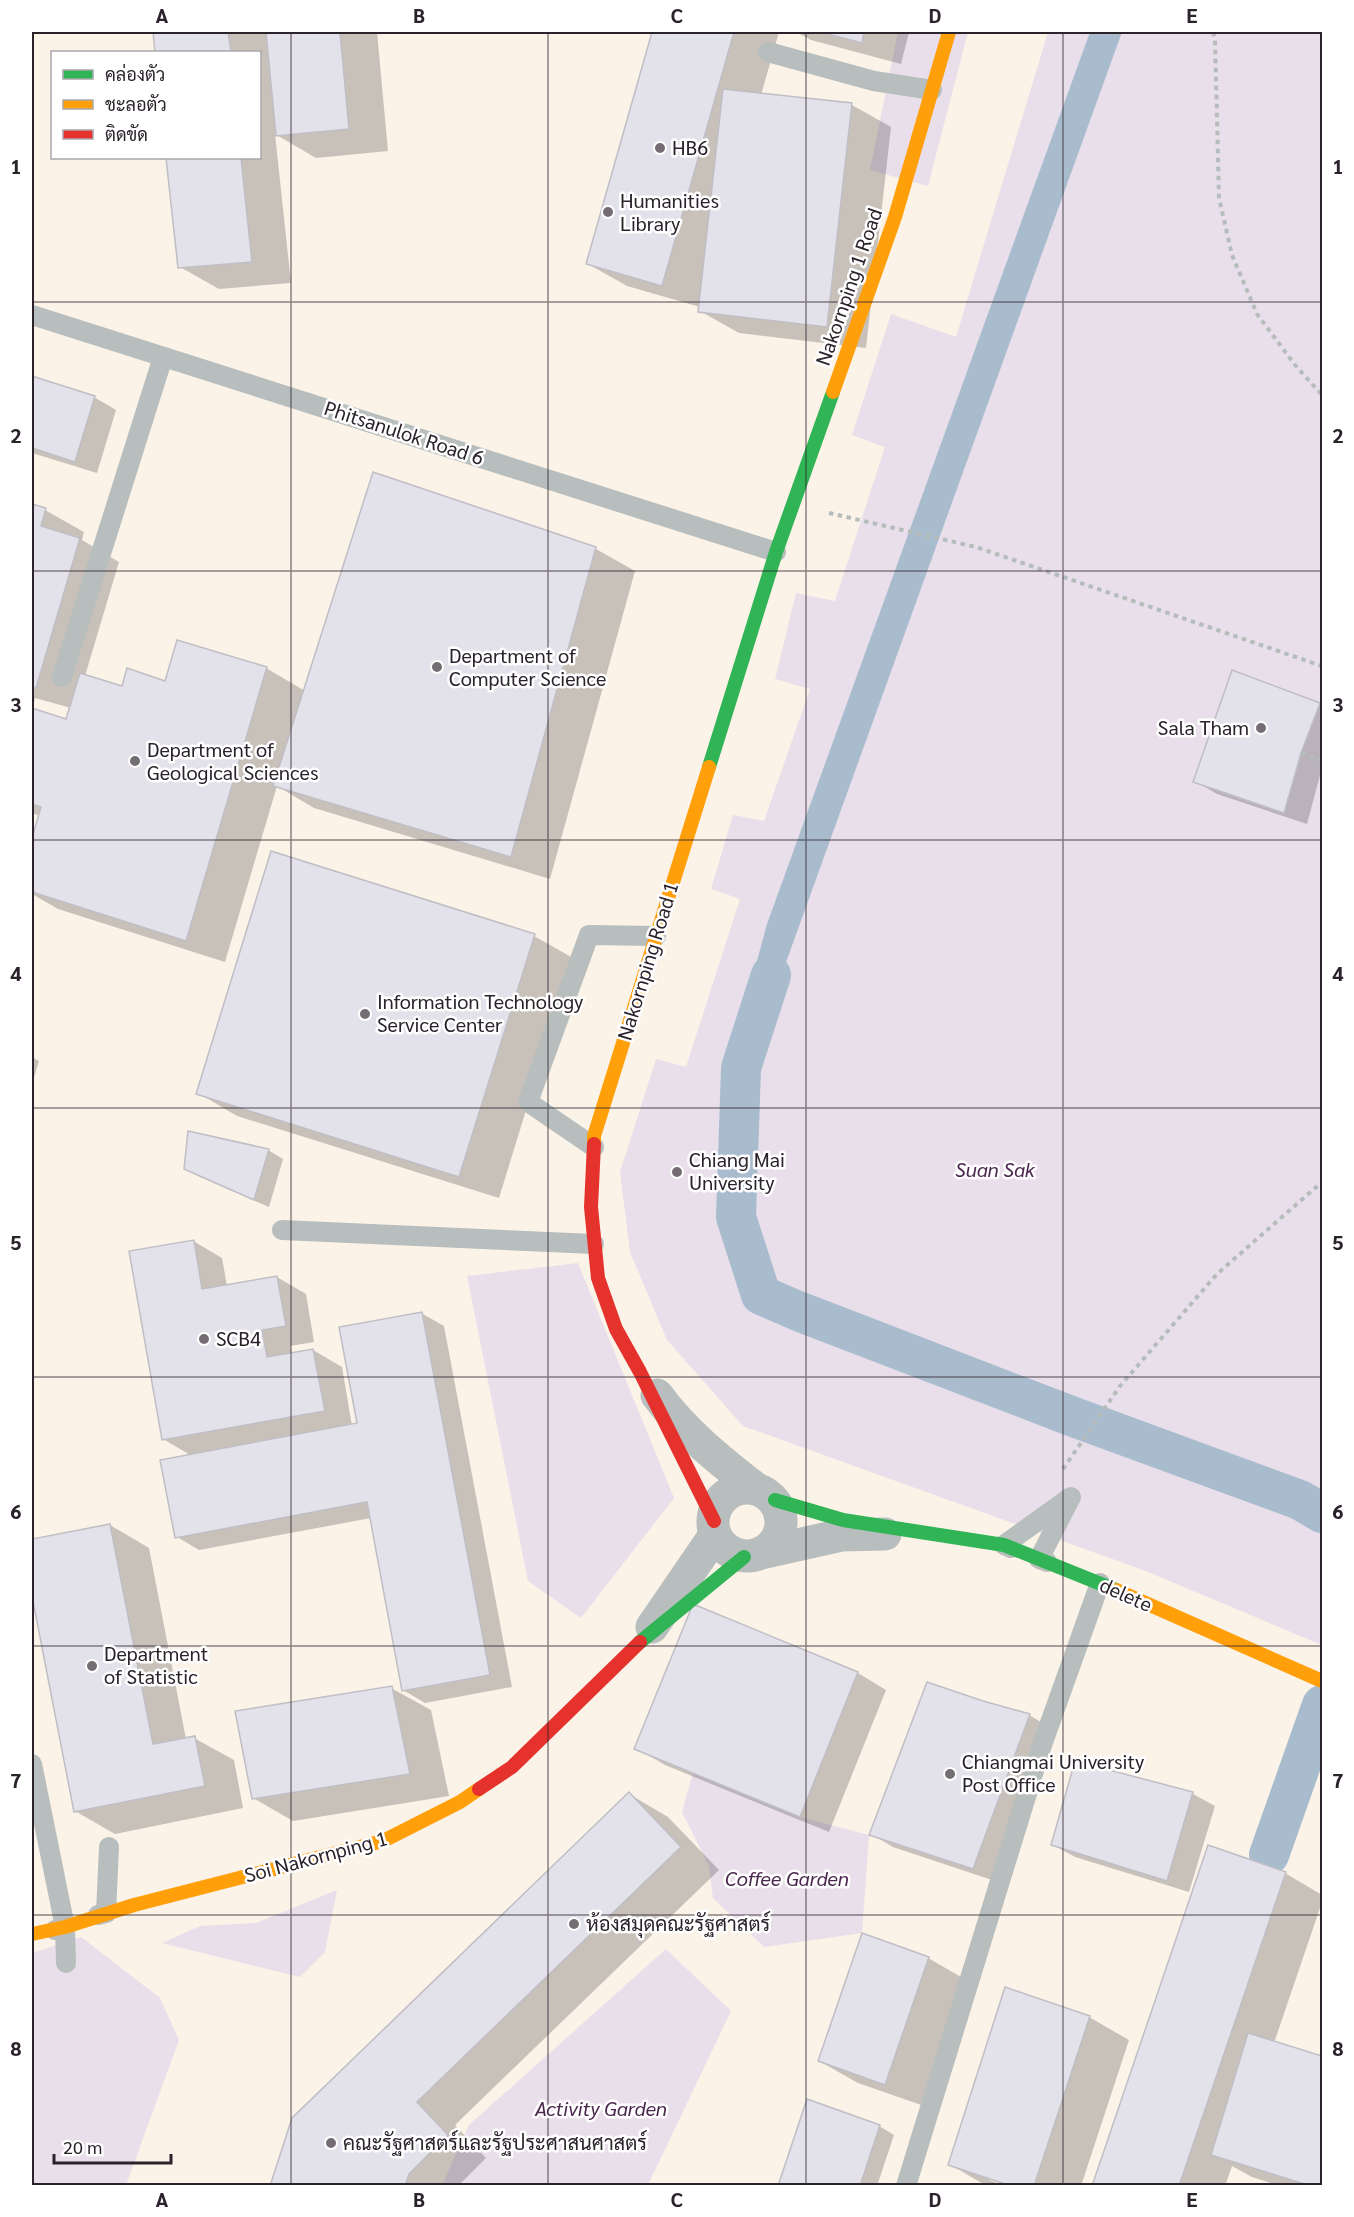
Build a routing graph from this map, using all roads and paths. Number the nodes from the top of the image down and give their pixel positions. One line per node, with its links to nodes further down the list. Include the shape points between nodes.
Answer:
1 (949, 32): 4 (street, Nakornping 1 Road)
2 (1213, 32): 7 (path, via 1219,198 1232,255 1257,314)
3 (768, 52): 4 (lane, via 874,81)
4 (932, 90): 8 (street, Nakornping 1 Road, via 895,217)
5 (32, 315): 6 (lane, Phitsanulok Road 6)
6 (164, 357): 9 (lane, Phitsanulok Road 6); 11 (lane)
7 (1323, 395)
8 (793, 503): 9 (street, Nakornping 1 Road); 10 (path, via 976,547)
9 (776, 552): 14 (street, Nakornping Road 1)
10 (1323, 666)
11 (62, 677)
12 (1301, 753): 13 (path)
13 (1323, 761)
14 (656, 936): 15 (street, Nakornping Road 1, via 594,1136); 15 (lane, via 589,935 528,1102)
15 (594, 1147): 18 (street, Nakornping Road 1)
16 (1323, 1182): 20 (path, via 1217,1274 1120,1386)
17 (282, 1230): 18 (lane)
18 (594, 1244): 19 (street, Nakornping Road 1, via 598,1278 616,1329)
19 (640, 1372): 21 (street, Nakornping Road 1, via 669,1411 710,1454); 22 (street, Nakornping Road 1)
20 (1075, 1453)
21 (765, 1494): 22 (street, via 744,1488 724,1496 713,1516); 23 (street, via 843,1520); 25 (street, via 780,1511 782,1522 774,1544)
22 (714, 1528): 25 (street, via 723,1547 733,1554); 28 (street, Soi Nakornping 1)
23 (916, 1532): 24 (street); 25 (street, via 842,1535)
24 (1004, 1545): 26 (lane); 26 (lane, via 1071,1497)
25 (755, 1554): 28 (street, Soi Nakornping 1)
26 (1040, 1559): 27 (lane)
27 (1100, 1583): 29 (lane); 35 (lane, via 1041,1748)
28 (644, 1638): 32 (street, Soi Nakornping 1, via 512,1767 460,1802 383,1841)
29 (1323, 1681)
30 (32, 1764): 32 (lane)
31 (109, 1847): 32 (lane, via 106,1912)
32 (64, 1925): 33 (lane)
33 (32, 1933): 34 (lane, via 65,1928)
34 (66, 1963)
35 (906, 2186)

